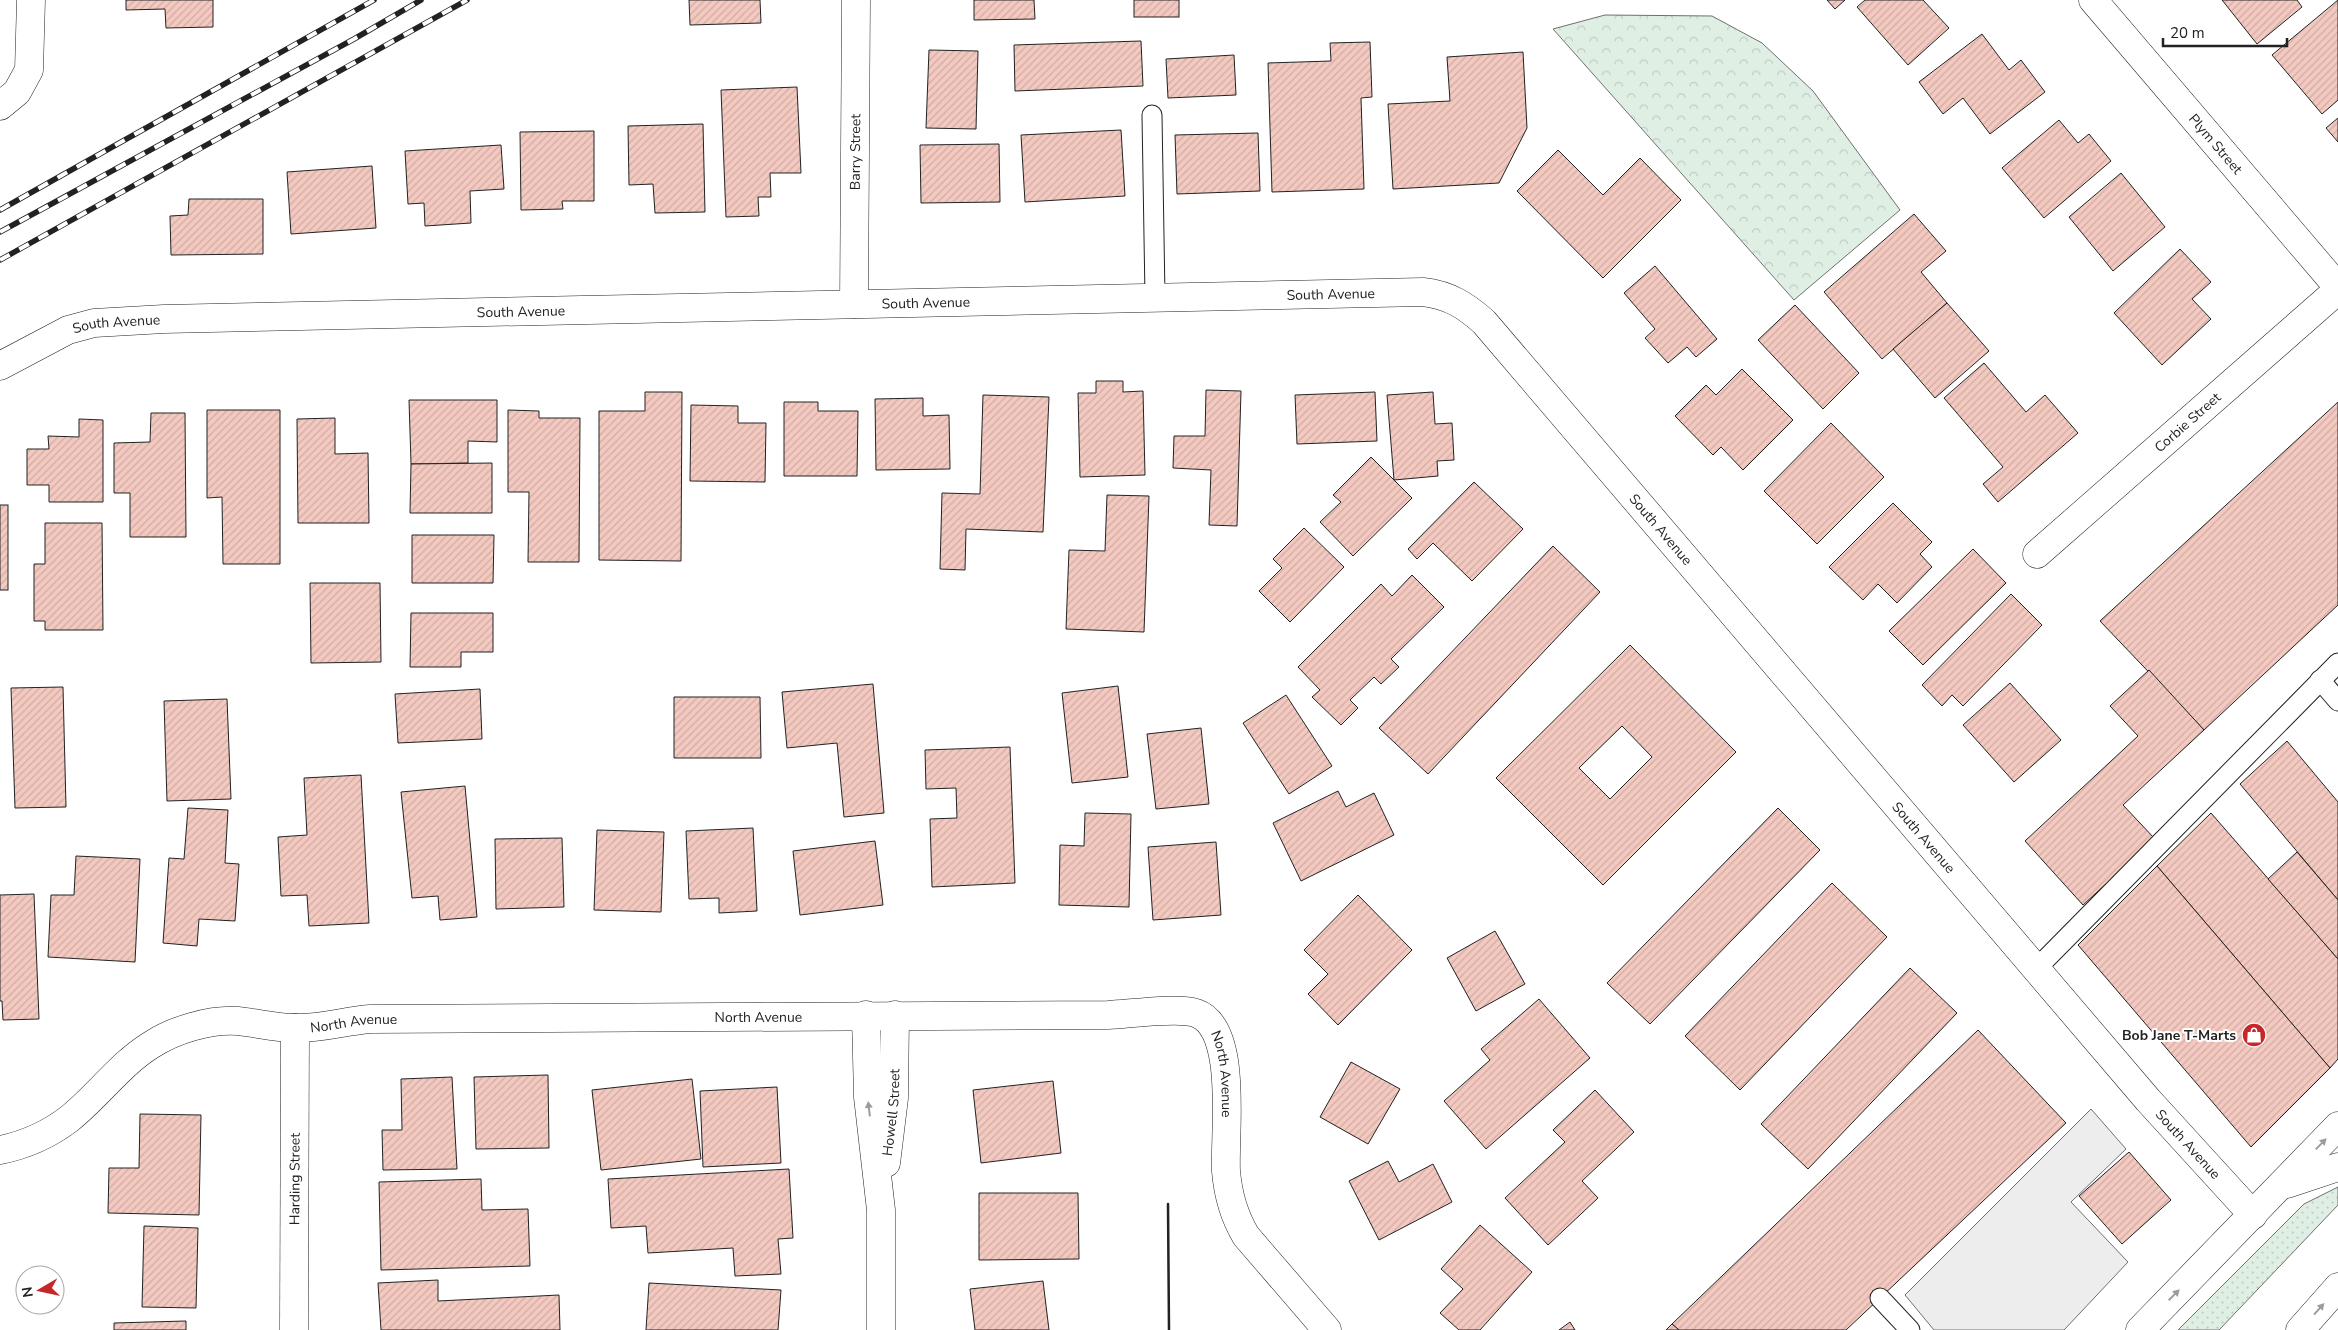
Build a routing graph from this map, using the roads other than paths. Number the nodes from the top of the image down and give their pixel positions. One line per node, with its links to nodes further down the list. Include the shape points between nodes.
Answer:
1 (31, 0): 4 (main road, via 29,70)
2 (856, 0): 8 (main road, Barry Street)
3 (2093, 0): 6 (main road, Plym Street)
4 (9, 99)
5 (1152, 115): 7 (lane)
6 (2338, 289): 10 (main road, Corbie Street)
7 (1155, 297): 8 (main road, South Avenue); 14 (main road, South Avenue, via 1423,292 1439,294 1469,309 1490,329)
8 (854, 304): 9 (main road, South Avenue, via 94,322 68,330)
9 (0, 366)
10 (2037, 554)
11 (2338, 663): 12 (lane)
12 (2320, 680): 13 (lane); 14 (lane)
13 (2338, 701)
14 (2036, 969): 23 (main road, South Avenue, via 2148,1100)
15 (866, 1015): 16 (main road, North Avenue); 17 (main road, North Avenue, via 370,1019); 22 (main road, Howell Street, one-way to 15, via 868,1097)
16 (894, 1015): 22 (main road, Howell Street, via 894,1098); 28 (main road, North Avenue, via 1108,1014 1185,1010 1199,1014 1219,1037 1224,1061 1227,1081 1226,1171 1237,1220 1246,1236)
17 (295, 1028): 19 (main road, North Avenue, via 237,1021 214,1022 172,1034 150,1045 70,1118 44,1136); 26 (main road, Harding Street)
18 (2338, 1126): 21 (main road, one-way to 18)
19 (0, 1150)
20 (2338, 1166): 21 (main road)
21 (2281, 1186): 23 (main road)
22 (881, 1210): 27 (main road, Howell Street)
23 (2253, 1215): 30 (main road, one-way to 23)
24 (2338, 1287): 31 (main road, one-way to 24)
25 (1880, 1298): 29 (lane)
26 (294, 1330)
27 (881, 1330)
28 (1327, 1330)
29 (1910, 1330)
30 (2140, 1330)
31 (2300, 1330)

